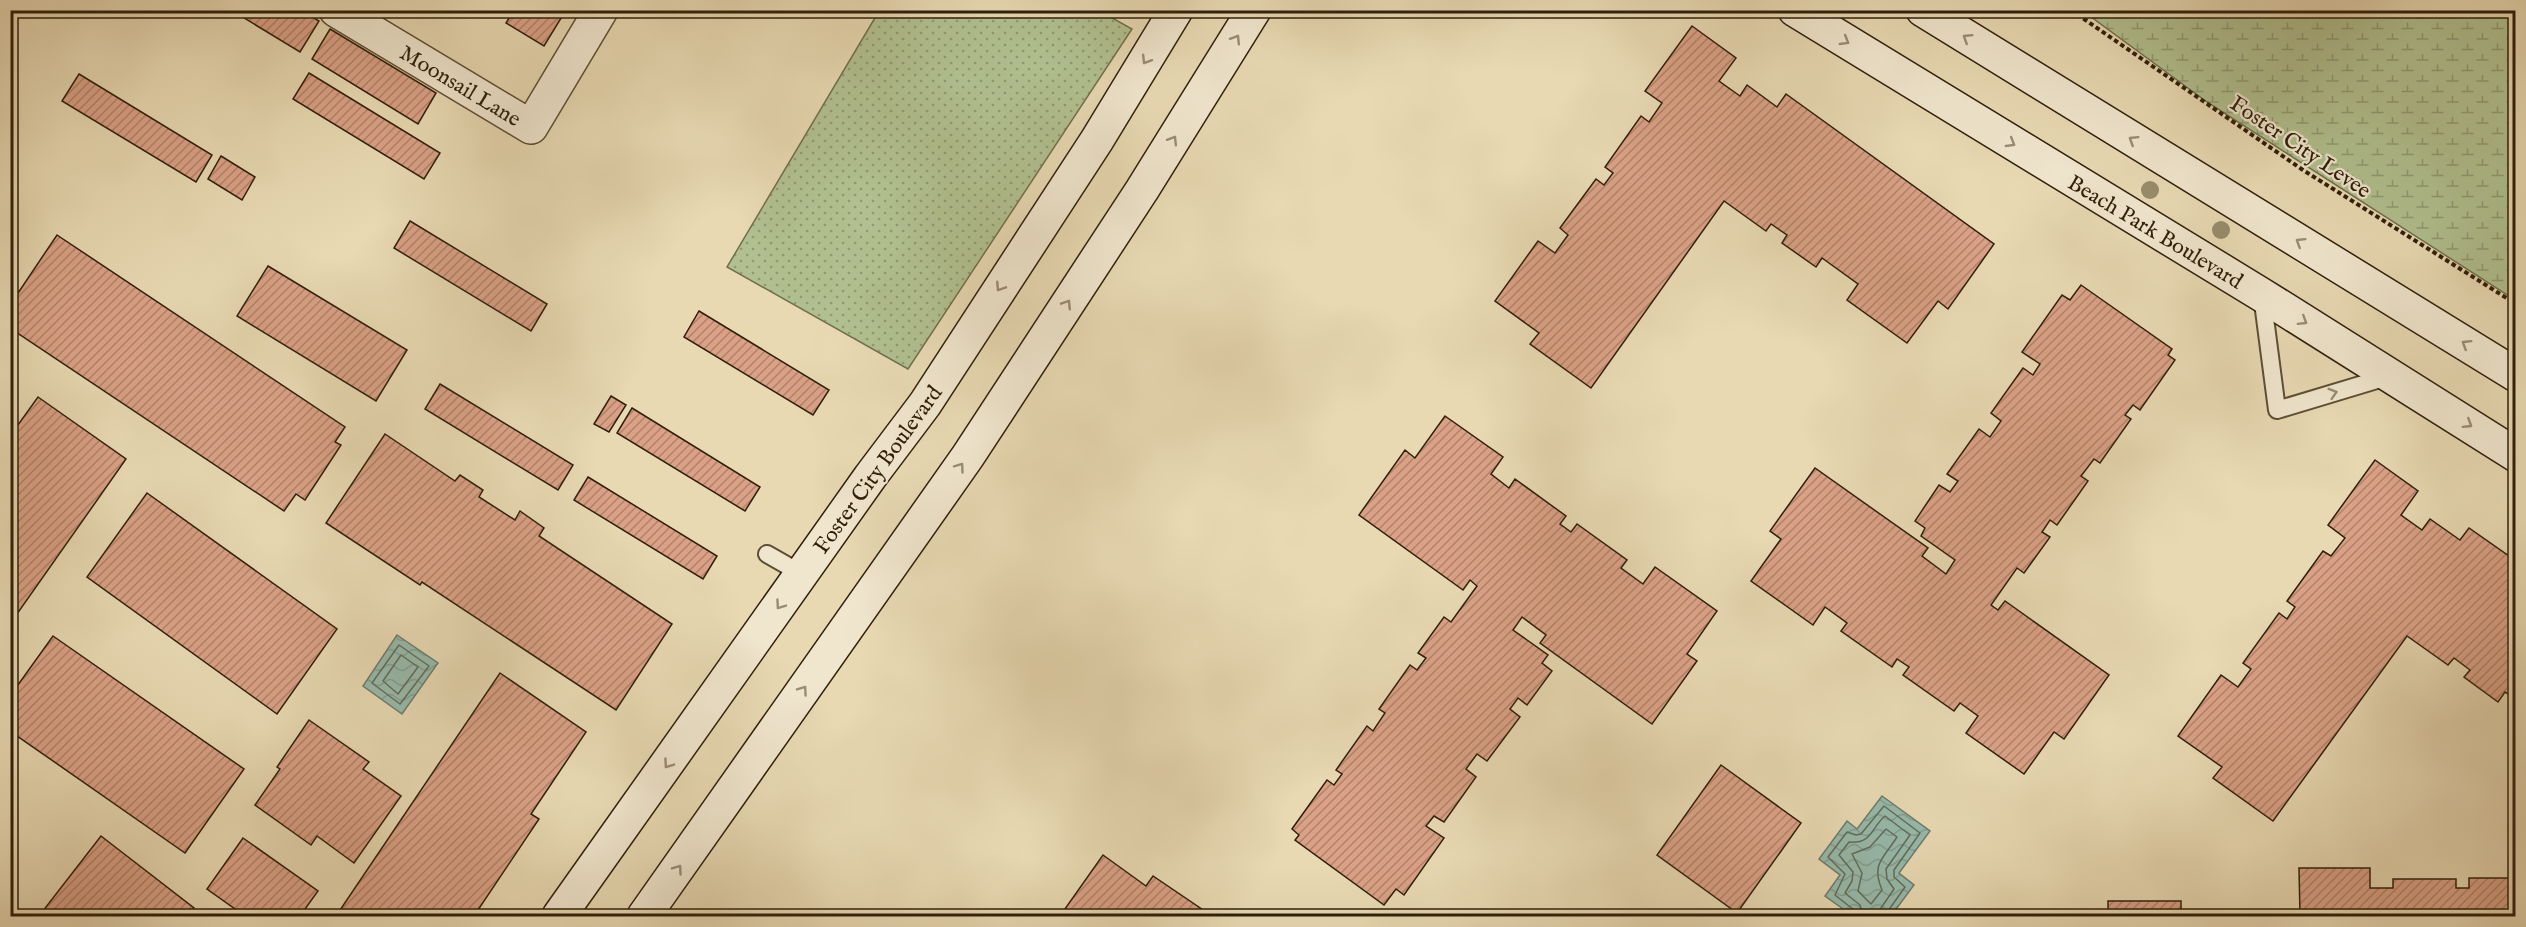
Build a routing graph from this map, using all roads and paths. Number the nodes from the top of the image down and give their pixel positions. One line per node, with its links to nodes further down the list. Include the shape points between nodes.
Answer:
1 (336, 10): 2 (main road, Moonsail Lane, via 531,127)
2 (601, 10)
3 (1176, 10): 14 (main road, Foster City Boulevard, one-way to 14, via 1097,140 925,404)
4 (1254, 10): 16 (main road, one-way to 4, via 968,456)
5 (1795, 10): 8 (main road, Beach Park Boulevard, one-way to 8)
6 (1923, 10): 11 (main road, one-way to 6)
7 (2071, 10): 9 (path, Foster City Levee, via 2303,170)
8 (2262, 295): 10 (main road, Beach Park Boulevard, one-way to 10); 10 (lane, one-way to 10, via 2277,410)
9 (2516, 304)
10 (2391, 375): 12 (main road, Beach Park Boulevard, one-way to 12)
11 (2516, 375)
12 (2516, 455)
13 (767, 554): 14 (lane)
14 (802, 574): 15 (main road, Foster City Boulevard, one-way to 15)
15 (559, 916)
16 (644, 916)

